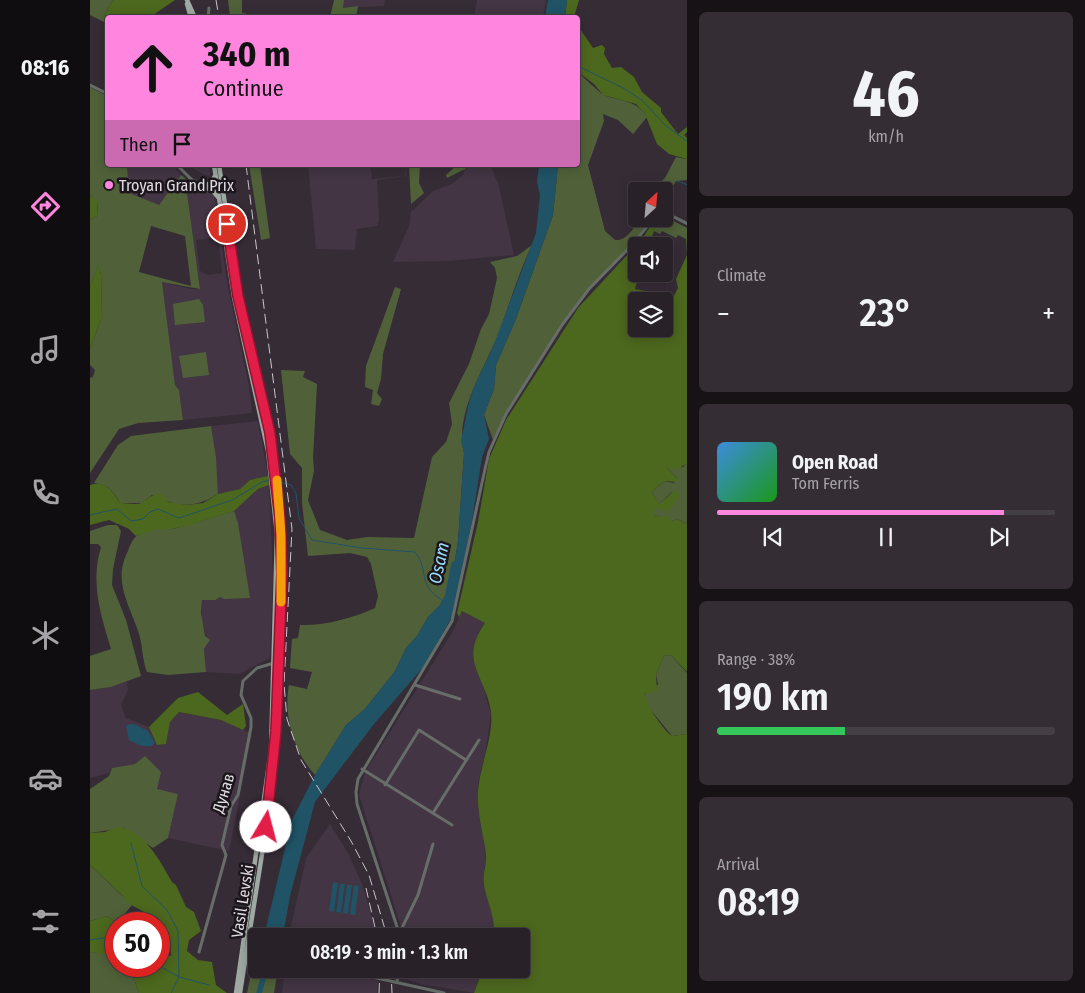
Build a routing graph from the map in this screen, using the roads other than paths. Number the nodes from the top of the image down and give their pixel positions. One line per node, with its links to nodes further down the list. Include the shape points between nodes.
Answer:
1 (186, 0): 3 (main road); 4 (main road)
2 (209, 8): 5 (street)
3 (190, 15)
4 (194, 15)
5 (208, 15)
6 (90, 84): 7 (street)
7 (105, 92)
8 (179, 167): 12 (street)
9 (214, 167): 11 (main road)
10 (219, 167): 13 (main road)
11 (216, 175): 12 (main road, via 211,183); 13 (main road)
12 (203, 186): 13 (street); 14 (main road)
13 (220, 191): 14 (main road); 18 (main road, via 238,296 267,416 277,476 281,544)
14 (219, 198): 18 (main road, via 234,297 264,425 275,500)
15 (673, 216): 16 (street)
16 (687, 224)
17 (646, 228): 19 (street, via 581,299 506,414 485,469 452,621)
18 (276, 663): 30 (main road, Vasil Levski, via 268,778); 32 (street, Дунав, via 257,668 243,681 241,695 251,718 249,744 238,795 231,806 222,845 226,855)
19 (415, 685): 20 (street); 23 (street)
20 (460, 698)
21 (478, 740): 22 (street)
22 (466, 760): 24 (street, via 419,730); 25 (street)
23 (362, 769): 24 (street); 28 (street, via 356,792 357,804)
24 (386, 785): 25 (street)
25 (433, 813): 26 (street)
26 (452, 824)
27 (433, 844): 29 (street, via 418,895)
28 (398, 928)
29 (403, 928)
30 (244, 949): 31 (street); 36 (main road, Vasil Levski); 37 (main road, Vasil Levski)
31 (248, 950)
32 (199, 952)
33 (378, 978): 35 (street)
34 (398, 978): 35 (street)
35 (397, 982): 38 (street)
36 (236, 993)
37 (240, 993)
38 (444, 993)

